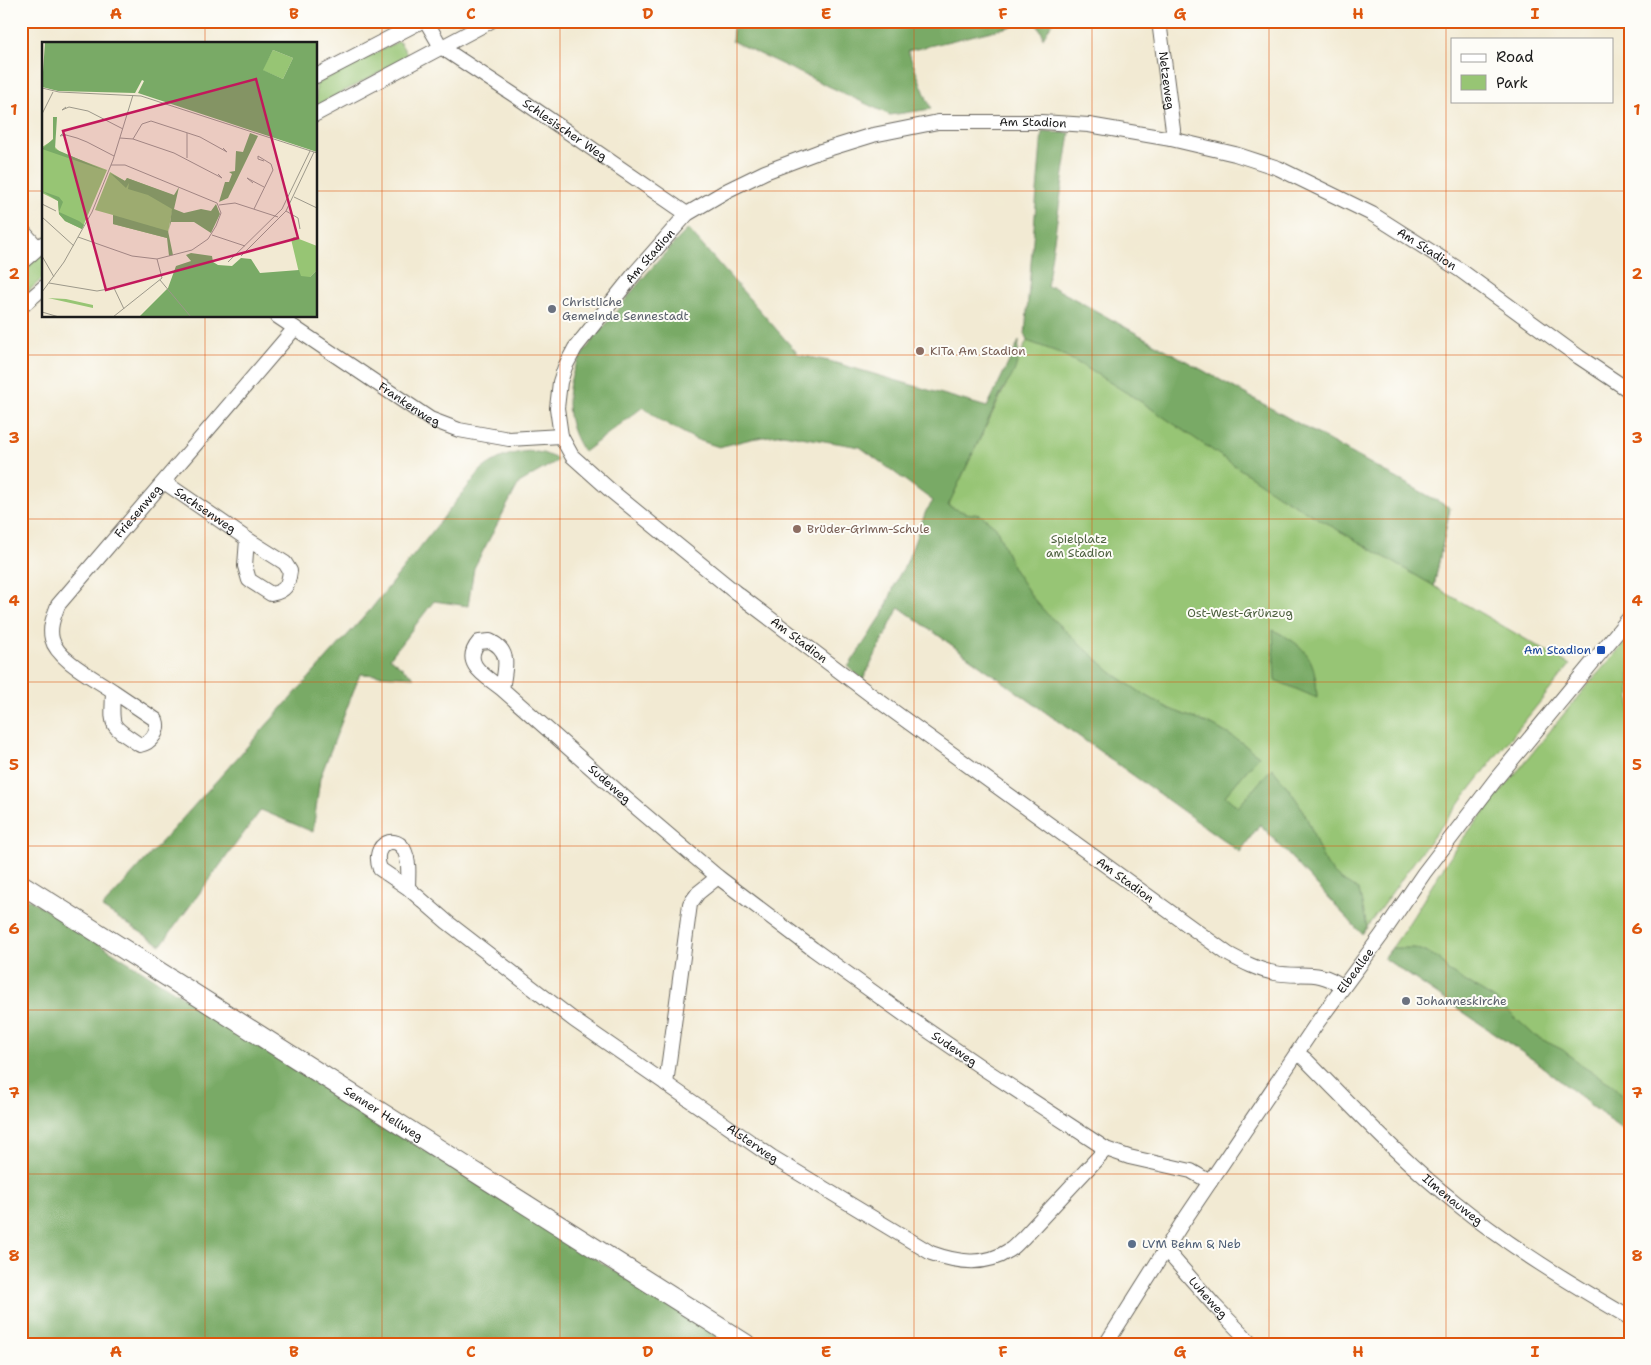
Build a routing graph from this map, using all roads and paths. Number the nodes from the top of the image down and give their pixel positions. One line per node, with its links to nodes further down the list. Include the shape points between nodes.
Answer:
1 (422, 21): 6 (street)
2 (426, 21): 5 (street)
3 (491, 21): 5 (street)
4 (1159, 21): 8 (street, Netzeweg, via 1173,130)
5 (441, 47): 7 (street); 9 (street, Schlesischer Weg)
6 (318, 75)
7 (318, 113)
8 (1171, 139): 9 (street, Am Stadion, via 1089,125 938,122 873,135 818,152 765,172); 17 (street, Am Stadion, via 1278,168 1372,214 1460,270)
9 (687, 214): 18 (street, Am Stadion, via 572,353 560,382 557,408)
10 (21, 230): 11 (street)
11 (41, 246): 12 (street)
12 (21, 263)
13 (42, 288): 14 (street)
14 (21, 307)
15 (280, 318): 16 (street, Frankenweg)
16 (295, 328): 18 (street, Frankenweg, via 430,419 459,430 501,438); 19 (street, Friesenweg)
17 (1630, 391)
18 (561, 436): 27 (street, Am Stadion, via 572,456 735,592 933,742 1228,954 1260,969 1291,975 1323,976)
19 (164, 482): 20 (street, Sachsenweg); 23 (street, Friesenweg, via 58,605 52,623 52,639 60,654)
20 (247, 538)
21 (1630, 617): 27 (street, Elbeallee, via 1446,843)
22 (502, 689): 24 (street, Sudeweg)
23 (113, 691)
24 (718, 877): 29 (street, via 690,904); 30 (street, Sudeweg, via 904,1015)
25 (21, 884): 34 (street, Senner Hellweg)
26 (408, 888): 29 (street, Alsterweg, via 574,1020)
27 (1343, 987): 28 (street, Elbeallee)
28 (1297, 1053): 31 (street, Elbeallee); 33 (street, Ilmenauweg, via 1402,1158 1456,1203 1559,1276)
29 (666, 1084): 30 (street, Alsterweg, via 772,1157 931,1253 950,1260 990,1259 1008,1251)
30 (1106, 1149): 31 (street, Sudeweg, via 1191,1171)
31 (1210, 1182): 32 (street, Elbeallee)
32 (1165, 1249): 35 (street, Elbeallee); 36 (street, Luheweg)
33 (1630, 1318)
34 (746, 1344)
35 (1106, 1344)
36 (1252, 1344)

